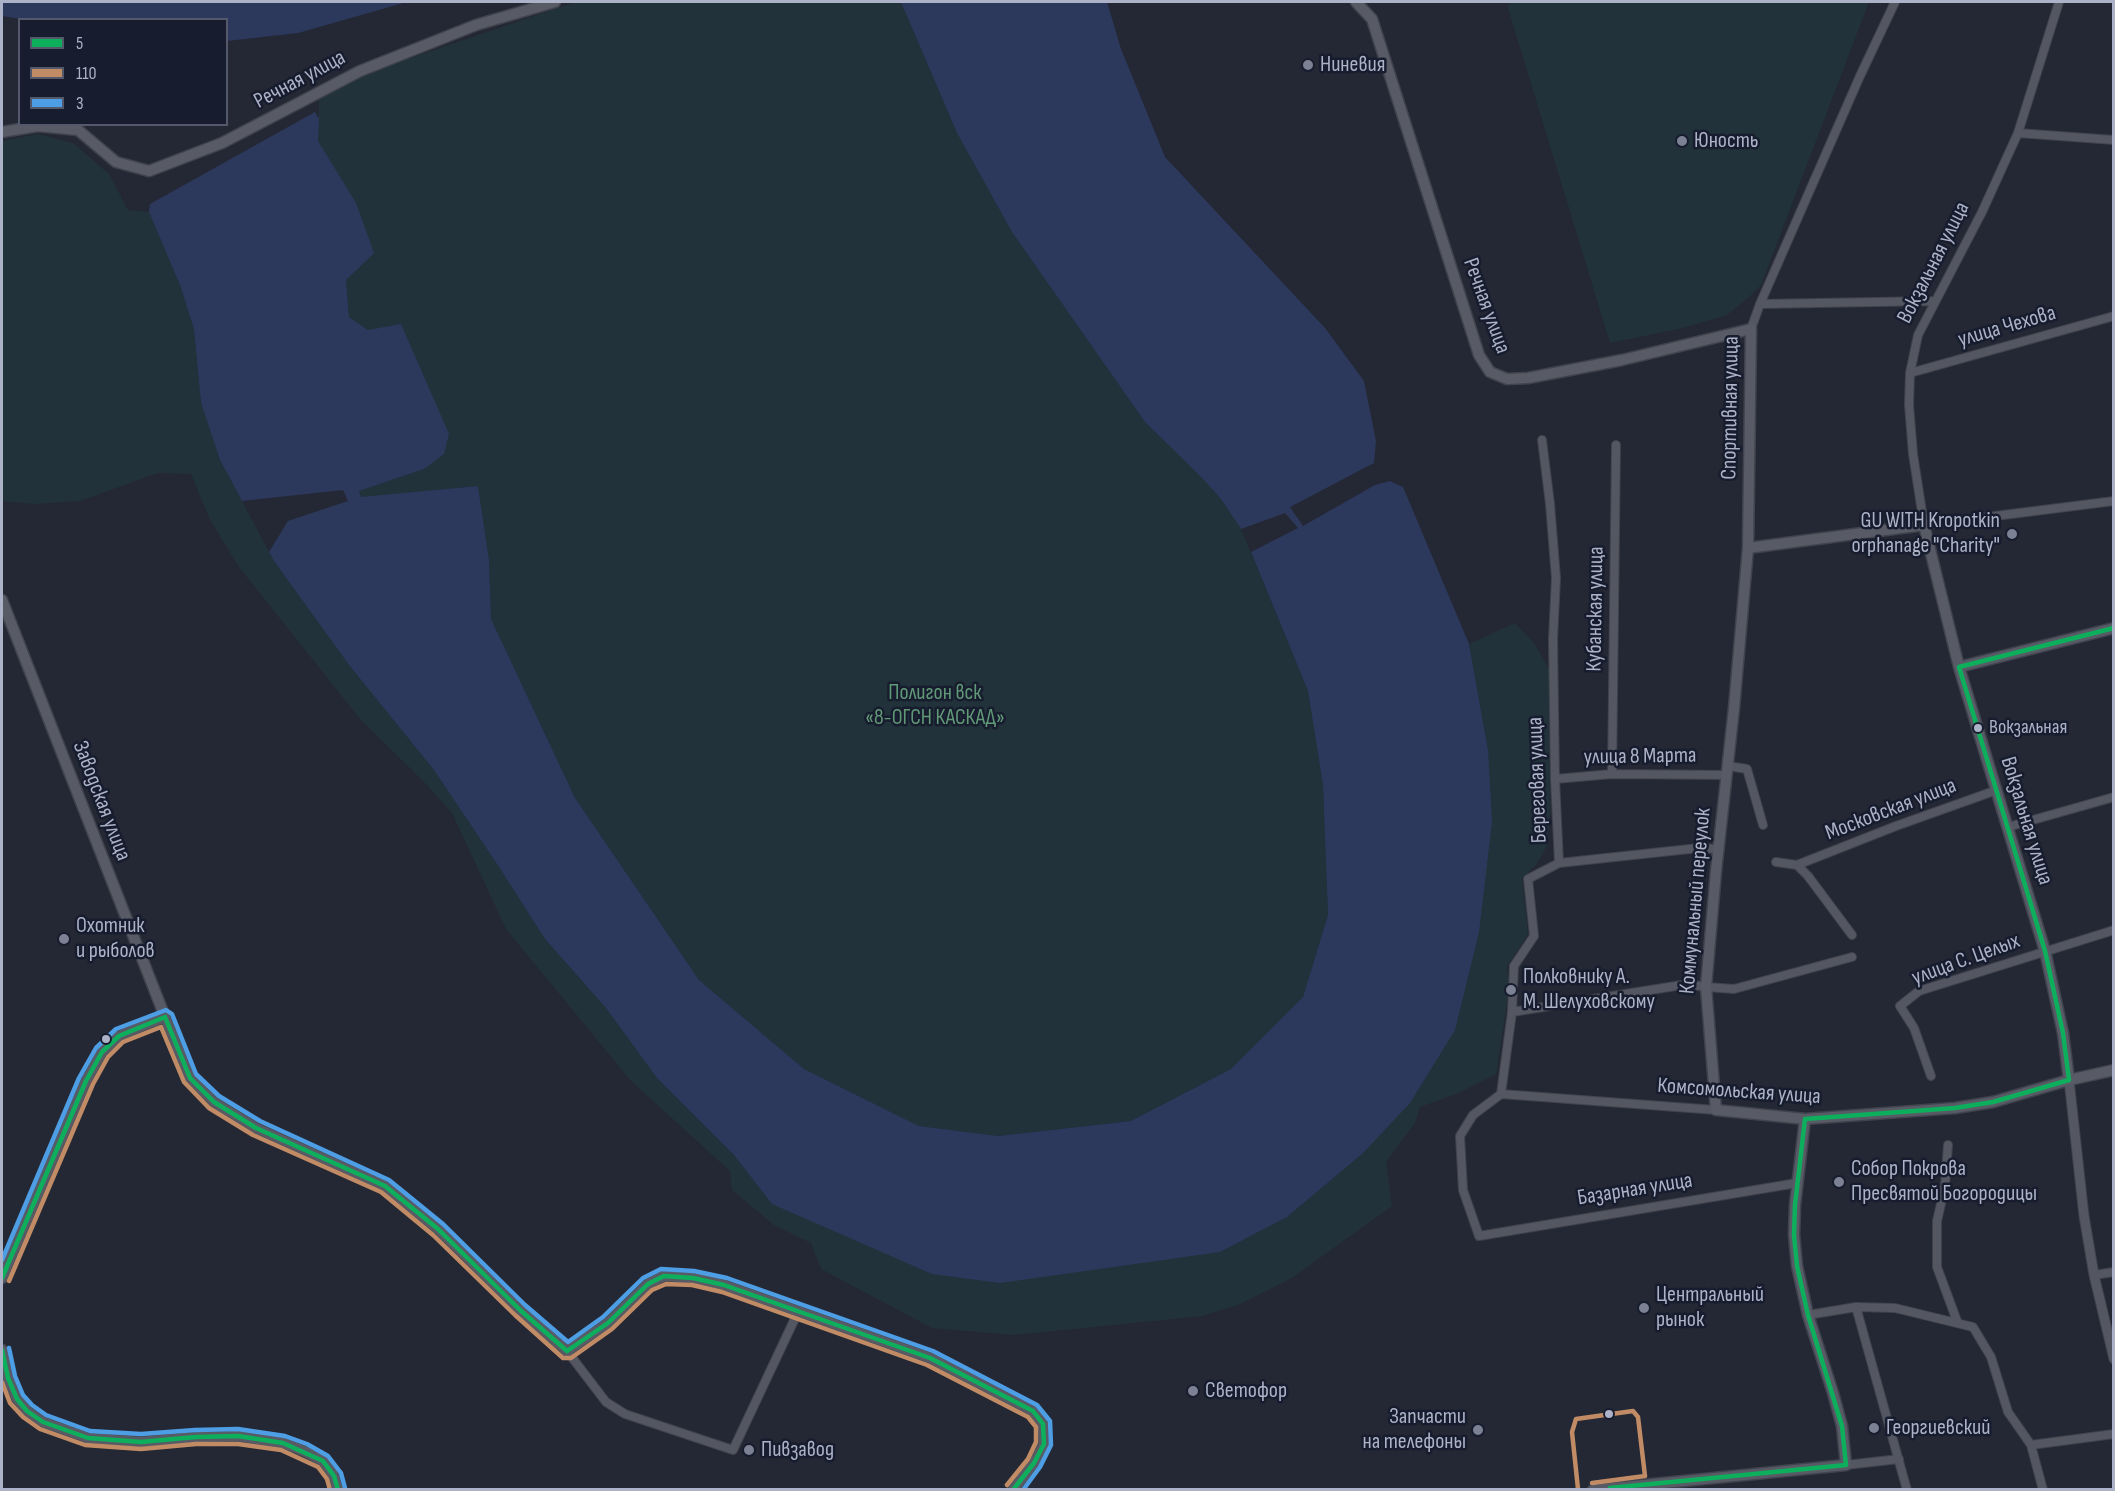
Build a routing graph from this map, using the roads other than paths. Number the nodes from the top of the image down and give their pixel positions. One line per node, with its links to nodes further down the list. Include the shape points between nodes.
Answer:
1 (555, 2): 5 (main road, Речная улица, via 476,25 360,70 222,143 149,171 116,162 78,130 38,126)
2 (1356, 2): 11 (main road, Речная улица, via 1371,19 1479,355 1490,372 1507,379 1528,378)
3 (1895, 2): 9 (street, Спортивная улица)
4 (2059, 2): 6 (street, Вокзальная улица)
5 (2, 132)
6 (2018, 133): 7 (street); 8 (street, Вокзальная улица, via 1982,212)
7 (2114, 140)
8 (1934, 301): 9 (street); 12 (street, Вокзальная улица, via 1918,335)
9 (1760, 304): 11 (street, Спортивная улица)
10 (2114, 316): 12 (street, улица Чехова)
11 (1751, 329): 17 (main road, Спортивная улица)
12 (1910, 373): 16 (street, Вокзальная улица, via 1913,454)
13 (1542, 440): 23 (street, Береговая улица, via 1556,578)
14 (1616, 445): 22 (street, Кубанская улица)
15 (2114, 501): 16 (street)
16 (1924, 525): 17 (main road); 20 (main road, Вокзальная улица)
17 (1748, 548): 21 (main road, Спортивная улица)
18 (2, 600): 38 (main road, Заводская улица)
19 (2114, 628): 20 (main road)
20 (1959, 667): 24 (main road, Вокзальная улица)
21 (1728, 771): 22 (street, улица 8 Марта); 26 (street, via 1748,769); 28 (main road, Коммунальный переулок)
22 (1612, 774): 23 (street, улица 8 Марта)
23 (1555, 779): 30 (street, Береговая улица)
24 (1997, 790): 27 (main road, Вокзальная улица); 31 (street, Московская улица)
25 (2114, 797): 27 (street)
26 (1763, 825)
27 (2008, 827): 34 (main road, Вокзальная улица)
28 (1718, 849): 30 (street); 36 (main road, Коммунальный переулок)
29 (1776, 862): 31 (street)
30 (1559, 863): 37 (street, Береговая улица, via 1528,879 1534,936 1514,966)
31 (1797, 865): 33 (street)
32 (2114, 930): 34 (street, улица С. Целых)
33 (1852, 935)
34 (2045, 951): 40 (street, улица С. Целых, via 1919,991 1900,1006 1914,1028); 41 (main road, Вокзальная улица)
35 (1851, 957): 36 (street, via 1734,988)
36 (1706, 987): 37 (street, via 1688,984); 43 (main road, Коммунальный переулок)
37 (1512, 1012): 42 (street, Береговая улица)
38 (165, 1017): 49 (main road, via 119,1036 102,1052); 55 (main road, Заводская улица, via 190,1078 214,1102 256,1128 385,1186 438,1229)
39 (2114, 1070): 41 (main road, Комсомольская улица)
40 (1931, 1076)
41 (2070, 1080): 44 (main road, Комсомольская улица, via 1954,1108); 48 (street, Вокзальная улица)
42 (1501, 1094): 43 (street, Комсомольская улица); 46 (street, Базарная улица, via 1473,1115 1460,1136 1463,1190 1479,1236)
43 (1716, 1110): 44 (main road, Комсомольская улица)
44 (1806, 1119): 46 (main road)
45 (1948, 1145): 53 (street, via 1937,1221 1937,1267)
46 (1797, 1183): 52 (main road, via 1794,1235)
47 (2114, 1272): 48 (street)
48 (2094, 1275): 56 (street, Вокзальная улица)
49 (2, 1278)
50 (1856, 1307): 52 (street); 53 (street, via 1895,1308); 59 (street)
51 (798, 1311): 55 (main road, via 724,1285 664,1276 648,1284 608,1323); 55 (street, via 733,1450 625,1414 606,1402); 63 (main road, via 930,1358 1033,1411 1043,1424 1044,1444)
52 (1808, 1315): 60 (main road, via 1842,1426)
53 (1957, 1321): 58 (street, via 1973,1327 1991,1357 2008,1412)
54 (2, 1350): 62 (main road, via 17,1399 27,1412 43,1422 88,1438 141,1442 238,1436 283,1443 323,1461)
55 (567, 1351)
56 (2114, 1359)
57 (2114, 1434): 58 (street)
58 (2031, 1445): 66 (street)
59 (1899, 1458): 60 (street); 65 (street)
60 (1846, 1465): 61 (main road)
61 (1610, 1489): 64 (main road)
62 (338, 1490)
63 (1013, 1490)
64 (1593, 1490)
65 (1907, 1490)
66 (2043, 1490)

